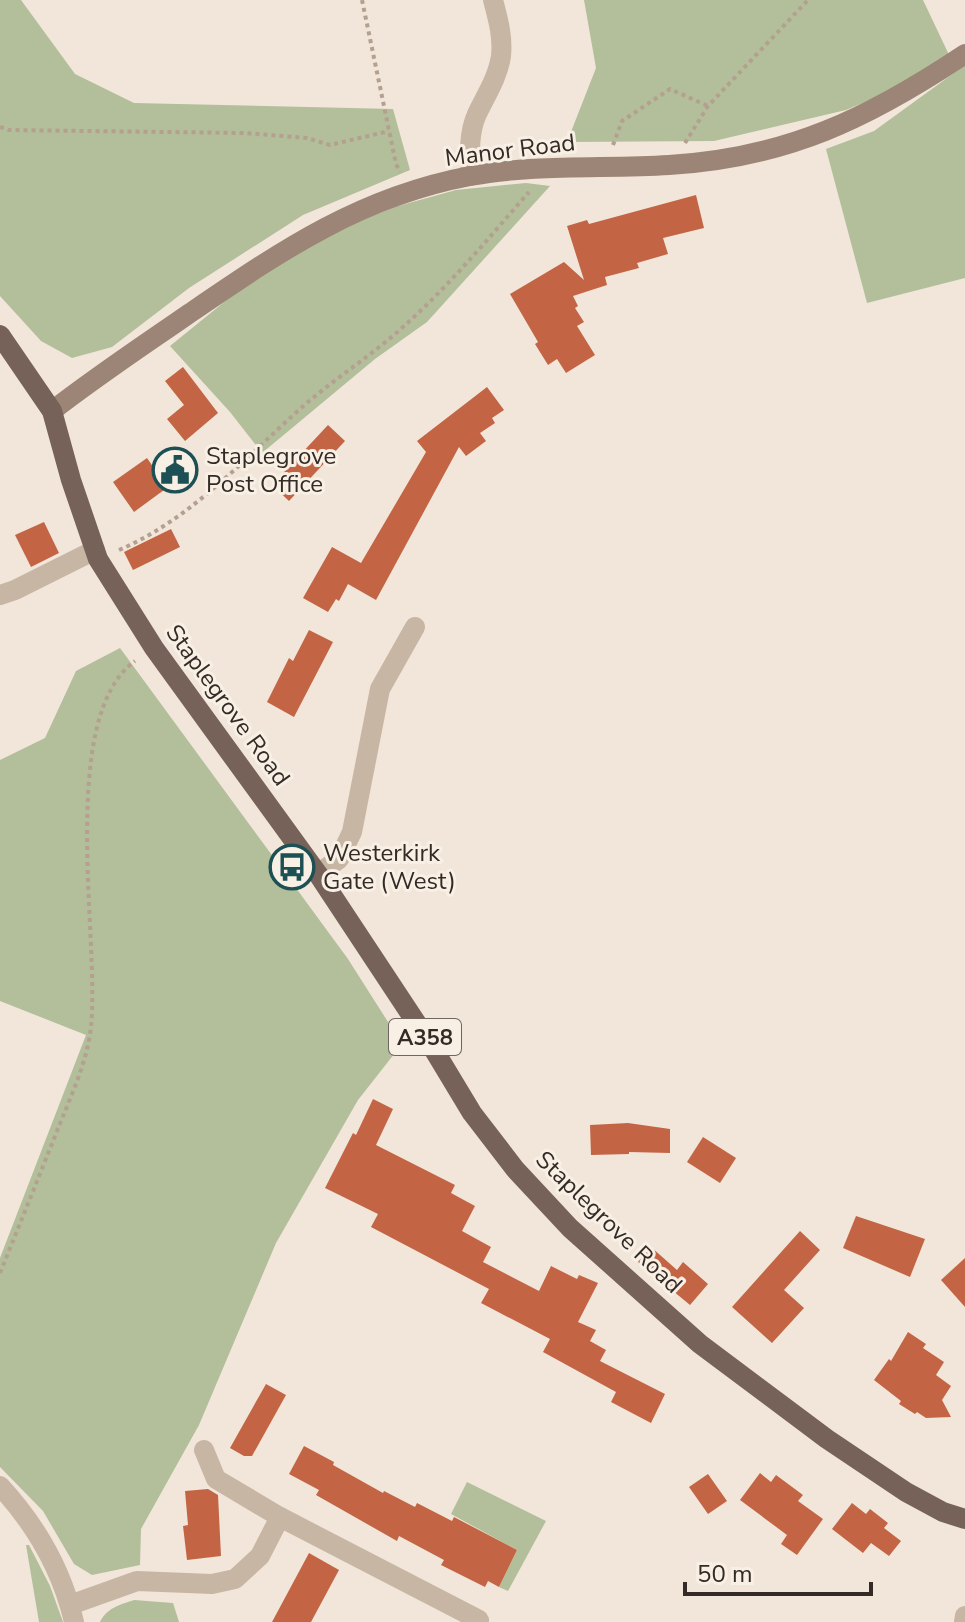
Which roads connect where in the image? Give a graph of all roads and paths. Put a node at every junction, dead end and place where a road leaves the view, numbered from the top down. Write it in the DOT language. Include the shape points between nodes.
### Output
graph roads {
  1 [pos="362,0"];
  2 [pos="493,0"];
  3 [pos="808,0"];
  4 [pos="965,54"];
  5 [pos="708,106"];
  6 [pos="0,127"];
  7 [pos="389,131"];
  8 [pos="671,165"];
  9 [pos="606,166"];
  10 [pos="537,169"];
  11 [pos="471,176"];
  12 [pos="410,192"];
  13 [pos="0,335"];
  14 [pos="52,411"];
  15 [pos="96,554"];
  16 [pos="0,595"];
  17 [pos="415,627"];
  18 [pos="154,648"];
  19 [pos="318,874"];
  20 [pos="0,1273"];
  21 [pos="204,1450"];
  22 [pos="0,1486"];
  23 [pos="280,1517"];
  24 [pos="965,1519"];
  25 [pos="72,1614"];
  26 [pos="965,1616"];
  27 [pos="479,1620"];
  28 [pos="964,1622"];
  1 -- 7 [label="path"];
  2 -- 11 [label="street" via="502,32 500,58 469,145"];
  3 -- 5 [label="path"];
  4 -- 8 [label="street, Manor Road" via="881,107 819,135 728,158"];
  5 -- 8 [label="path"];
  5 -- 9 [label="path" via="670,89 622,121"];
  6 -- 7 [label="path" via="245,133 330,145"];
  7 -- 12 [label="path" via="396,164"];
  8 -- 9 [label="street, Manor Road"];
  9 -- 10 [label="street, Manor Road"];
  10 -- 11 [label="street, Manor Road"];
  10 -- 15 [label="path" via="538,182 443,290 394,335 303,406 173,521 135,543"];
  11 -- 12 [label="street, Manor Road"];
  12 -- 14 [label="street, Manor Road" via="337,220 284,249"];
  13 -- 14 [label="main road, A358"];
  14 -- 15 [label="main road, Staplegrove Road / A358"];
  15 -- 16 [label="street"];
  15 -- 18 [label="main road, Staplegrove Road / A358"];
  17 -- 19 [label="street" via="380,689 352,832 339,859"];
  18 -- 19 [label="main road, Staplegrove Road / A358"];
  18 -- 20 [label="path" via="115,683 97,722 88,788 91,1027 82,1068"];
  19 -- 24 [label="main road, Staplegrove Road / A358" via="472,1113 570,1228 700,1344 827,1439 906,1492"];
  21 -- 23 [label="street" via="216,1479"];
  22 -- 25 [label="street" via="45,1546"];
  23 -- 25 [label="street" via="260,1556 235,1579 212,1584 137,1581"];
  23 -- 27 [label="street"];
  26 -- 28 [label="street"];
}
